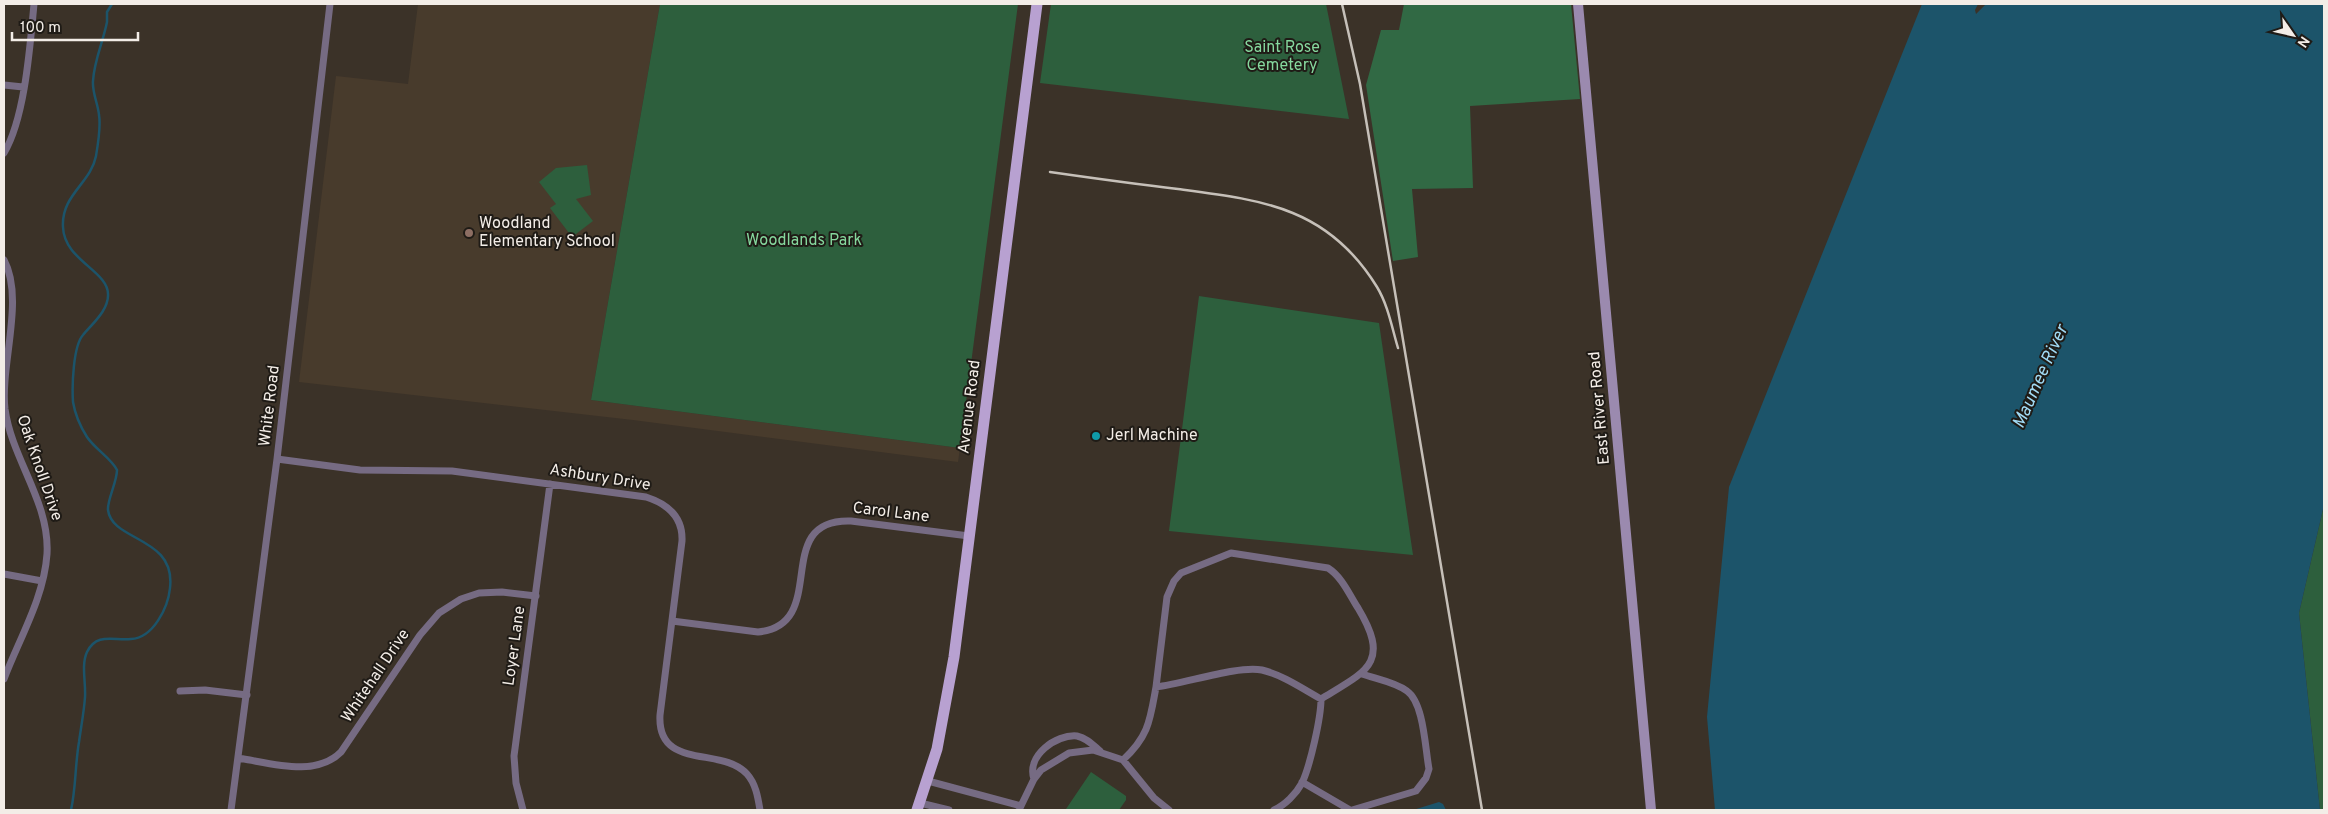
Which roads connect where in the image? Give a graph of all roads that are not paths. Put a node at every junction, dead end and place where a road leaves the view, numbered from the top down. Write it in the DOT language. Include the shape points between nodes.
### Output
graph roads {
  1 [pos="34,4"];
  2 [pos="330,4"];
  3 [pos="1037,4"];
  4 [pos="1578,4"];
  5 [pos="4,85"];
  6 [pos="24,87"];
  7 [pos="4,154"];
  8 [pos="4,260"];
  9 [pos="277,459"];
  10 [pos="550,484"];
  11 [pos="969,536"];
  12 [pos="4,574"];
  13 [pos="42,581"];
  14 [pos="536,596"];
  15 [pos="672,621"];
  16 [pos="1362,674"];
  17 [pos="4,679"];
  18 [pos="1156,687"];
  19 [pos="180,691"];
  20 [pos="247,695"];
  21 [pos="1321,699"];
  22 [pos="1100,751"];
  23 [pos="238,758"];
  24 [pos="1123,760"];
  25 [pos="1034,779"];
  26 [pos="928,781"];
  27 [pos="1302,782"];
  28 [pos="918,807"];
  29 [pos="1020,808"];
  30 [pos="231,810"];
  31 [pos="523,810"];
  32 [pos="760,810"];
  33 [pos="949,810"];
  34 [pos="1169,810"];
  35 [pos="1274,810"];
  36 [pos="1351,810"];
  37 [pos="1651,810"];
  1 -- 6 [label="street"];
  2 -- 9 [label="street, White Road"];
  3 -- 11 [label="main road, Avenue Road"];
  4 -- 37 [label="main road, East River Road"];
  5 -- 6 [label="street"];
  6 -- 7 [label="street" via="15,130"];
  8 -- 13 [label="street, Oak Knoll Drive" via="12,291 4,380 5,409 43,519 47,551"];
  9 -- 10 [label="street, Ashbury Drive" via="360,470 452,471"];
  9 -- 20 [label="street, White Road"];
  10 -- 14 [label="street, Loyer Lane"];
  10 -- 15 [label="street, Ashbury Drive" via="646,497 672,511 682,535"];
  11 -- 15 [label="street, Carol Lane" via="852,521 832,522 819,529 809,541 797,604 787,620 777,628 758,632"];
  11 -- 26 [label="main road, Avenue Road" via="946,706"];
  12 -- 13 [label="street"];
  13 -- 17 [label="street, Oak Knoll Drive"];
  14 -- 23 [label="street, Whitehall Drive" via="479,593 460,599 439,613 420,635 341,752 330,762 309,767"];
  14 -- 31 [label="street, Loyer Lane" via="514,756"];
  15 -- 32 [label="street, Ashbury Drive" via="660,715 662,733 680,752 728,762 741,768 754,784"];
  16 -- 18 [label="street" via="1372,657 1373,636 1334,572 1328,568 1232,553 1181,573 1174,581 1167,597"];
  16 -- 21 [label="street"];
  16 -- 36 [label="street" via="1405,690 1412,696 1420,712 1429,769 1416,791"];
  18 -- 21 [label="street" via="1251,669 1273,674"];
  18 -- 24 [label="street" via="1150,721 1138,745"];
  19 -- 20 [label="street"];
  20 -- 23 [label="street, White Road"];
  21 -- 27 [label="street" via="1321,715"];
  22 -- 24 [label="street"];
  22 -- 25 [label="street" via="1069,753 1048,765"];
  22 -- 25 [label="street" via="1083,738 1069,737 1059,741 1037,756 1032,769"];
  23 -- 30 [label="street, White Road"];
  24 -- 34 [label="street" via="1154,798"];
  25 -- 29 [label="street"];
  26 -- 28 [label="main road, Avenue Road"];
  26 -- 29 [label="street"];
  27 -- 35 [label="street" via="1287,802"];
  27 -- 36 [label="street"];
  28 -- 33 [label="street"];
}
